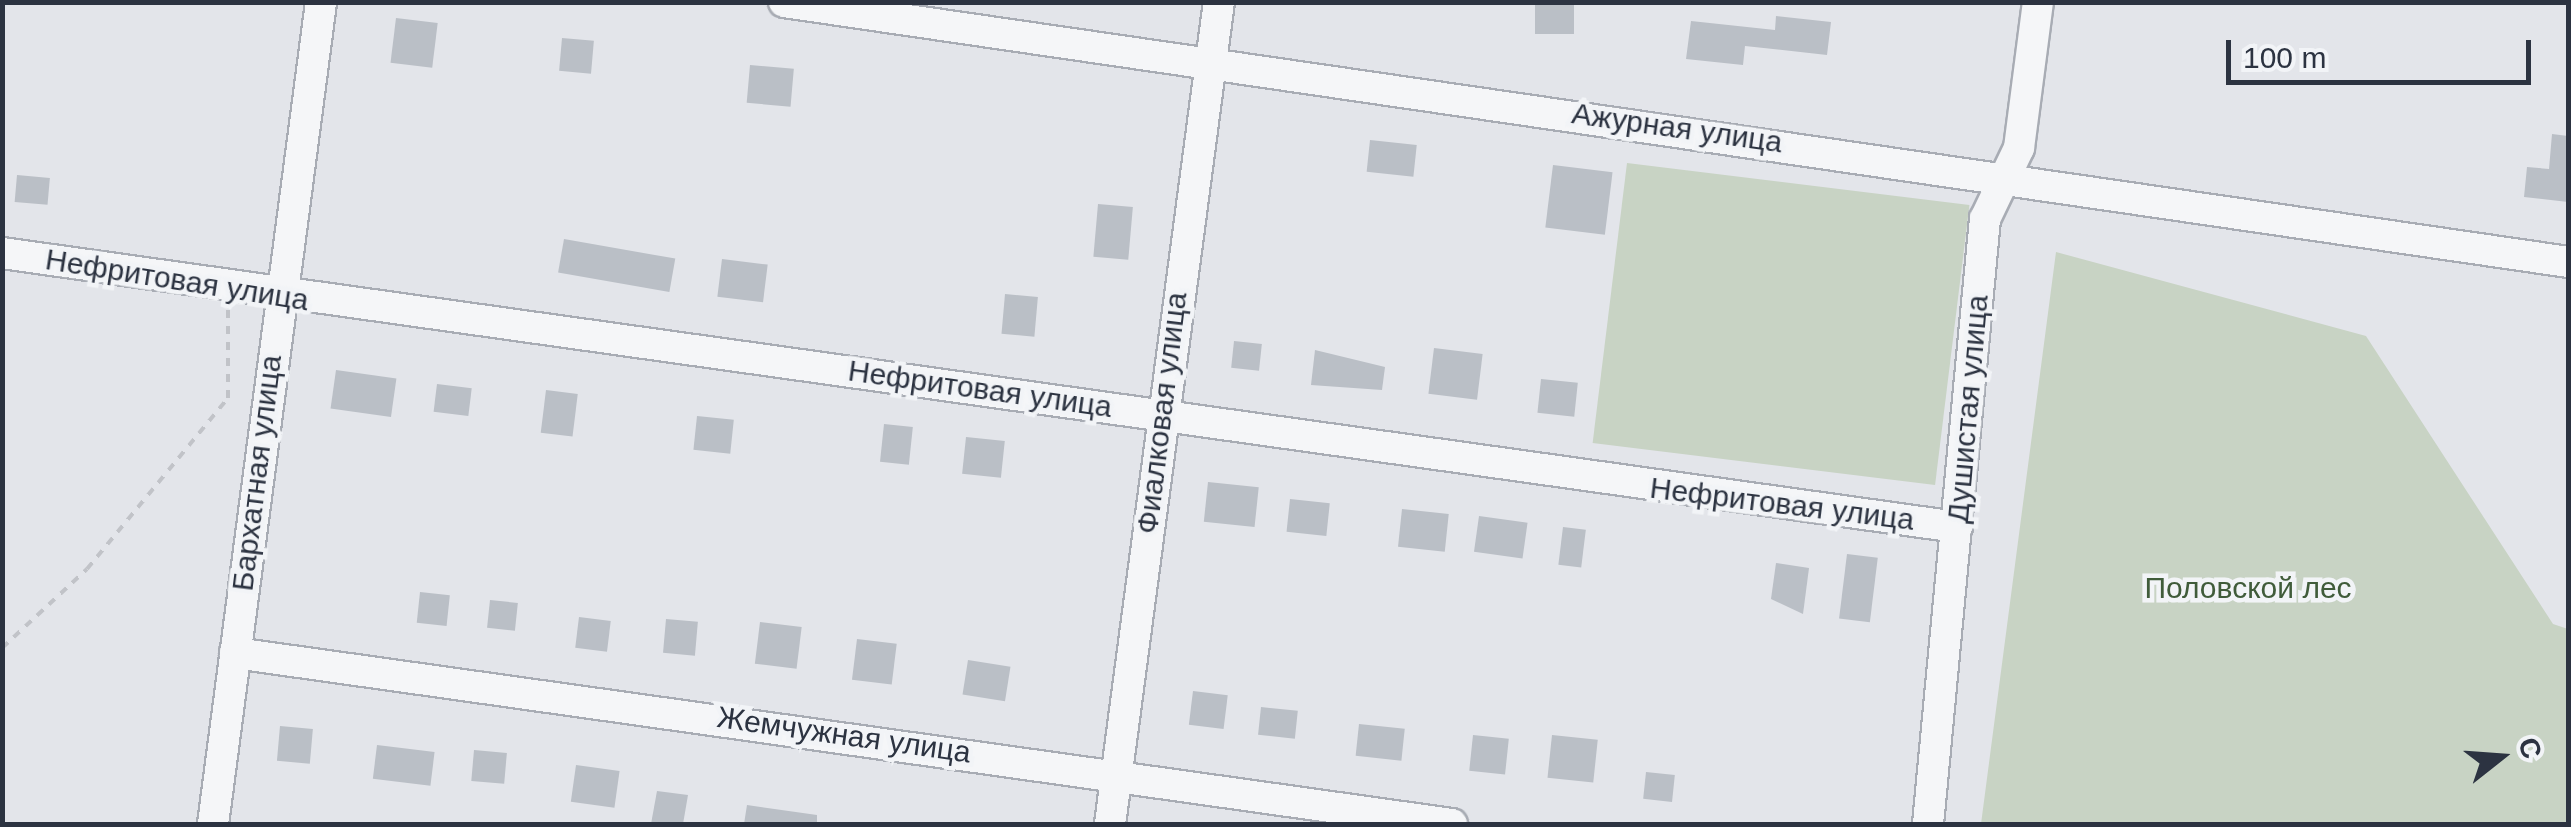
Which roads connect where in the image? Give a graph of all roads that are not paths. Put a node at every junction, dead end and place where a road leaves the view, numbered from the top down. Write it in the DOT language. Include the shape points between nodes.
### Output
graph roads {
  1 [pos="321,2"];
  2 [pos="784,2"];
  3 [pos="1219,2"];
  4 [pos="2038,2"];
  5 [pos="1210,61"];
  6 [pos="2002,177"];
  7 [pos="2,253"];
  8 [pos="2568,262"];
  9 [pos="278,296"];
  10 [pos="1160,415"];
  11 [pos="1957,527"];
  12 [pos="236,653"];
  13 [pos="1117,774"];
  14 [pos="214,824"];
  15 [pos="1110,824"];
  16 [pos="1452,824"];
  17 [pos="1928,824"];
  1 -- 9 [label="street, Бархатная улица"];
  2 -- 5 [label="street, Ажурная улица"];
  3 -- 5 [label="street, Фиалковая улица"];
  4 -- 6 [label="street, Душистая улица" via="2019,148"];
  5 -- 6 [label="street, Ажурная улица"];
  5 -- 10 [label="street, Фиалковая улица"];
  6 -- 8 [label="street, Ажурная улица"];
  6 -- 11 [label="street, Душистая улица" via="1985,219"];
  7 -- 9 [label="street, Нефритовая улица"];
  9 -- 10 [label="street, Нефритовая улица"];
  9 -- 12 [label="street, Бархатная улица"];
  10 -- 11 [label="street, Нефритовая улица"];
  10 -- 13 [label="street, Фиалковая улица"];
  11 -- 17 [label="street, Душистая улица"];
  12 -- 13 [label="street, Жемчужная улица"];
  12 -- 14 [label="street, Бархатная улица"];
  13 -- 15 [label="street, Фиалковая улица"];
  13 -- 16 [label="street, Жемчужная улица"];
}
